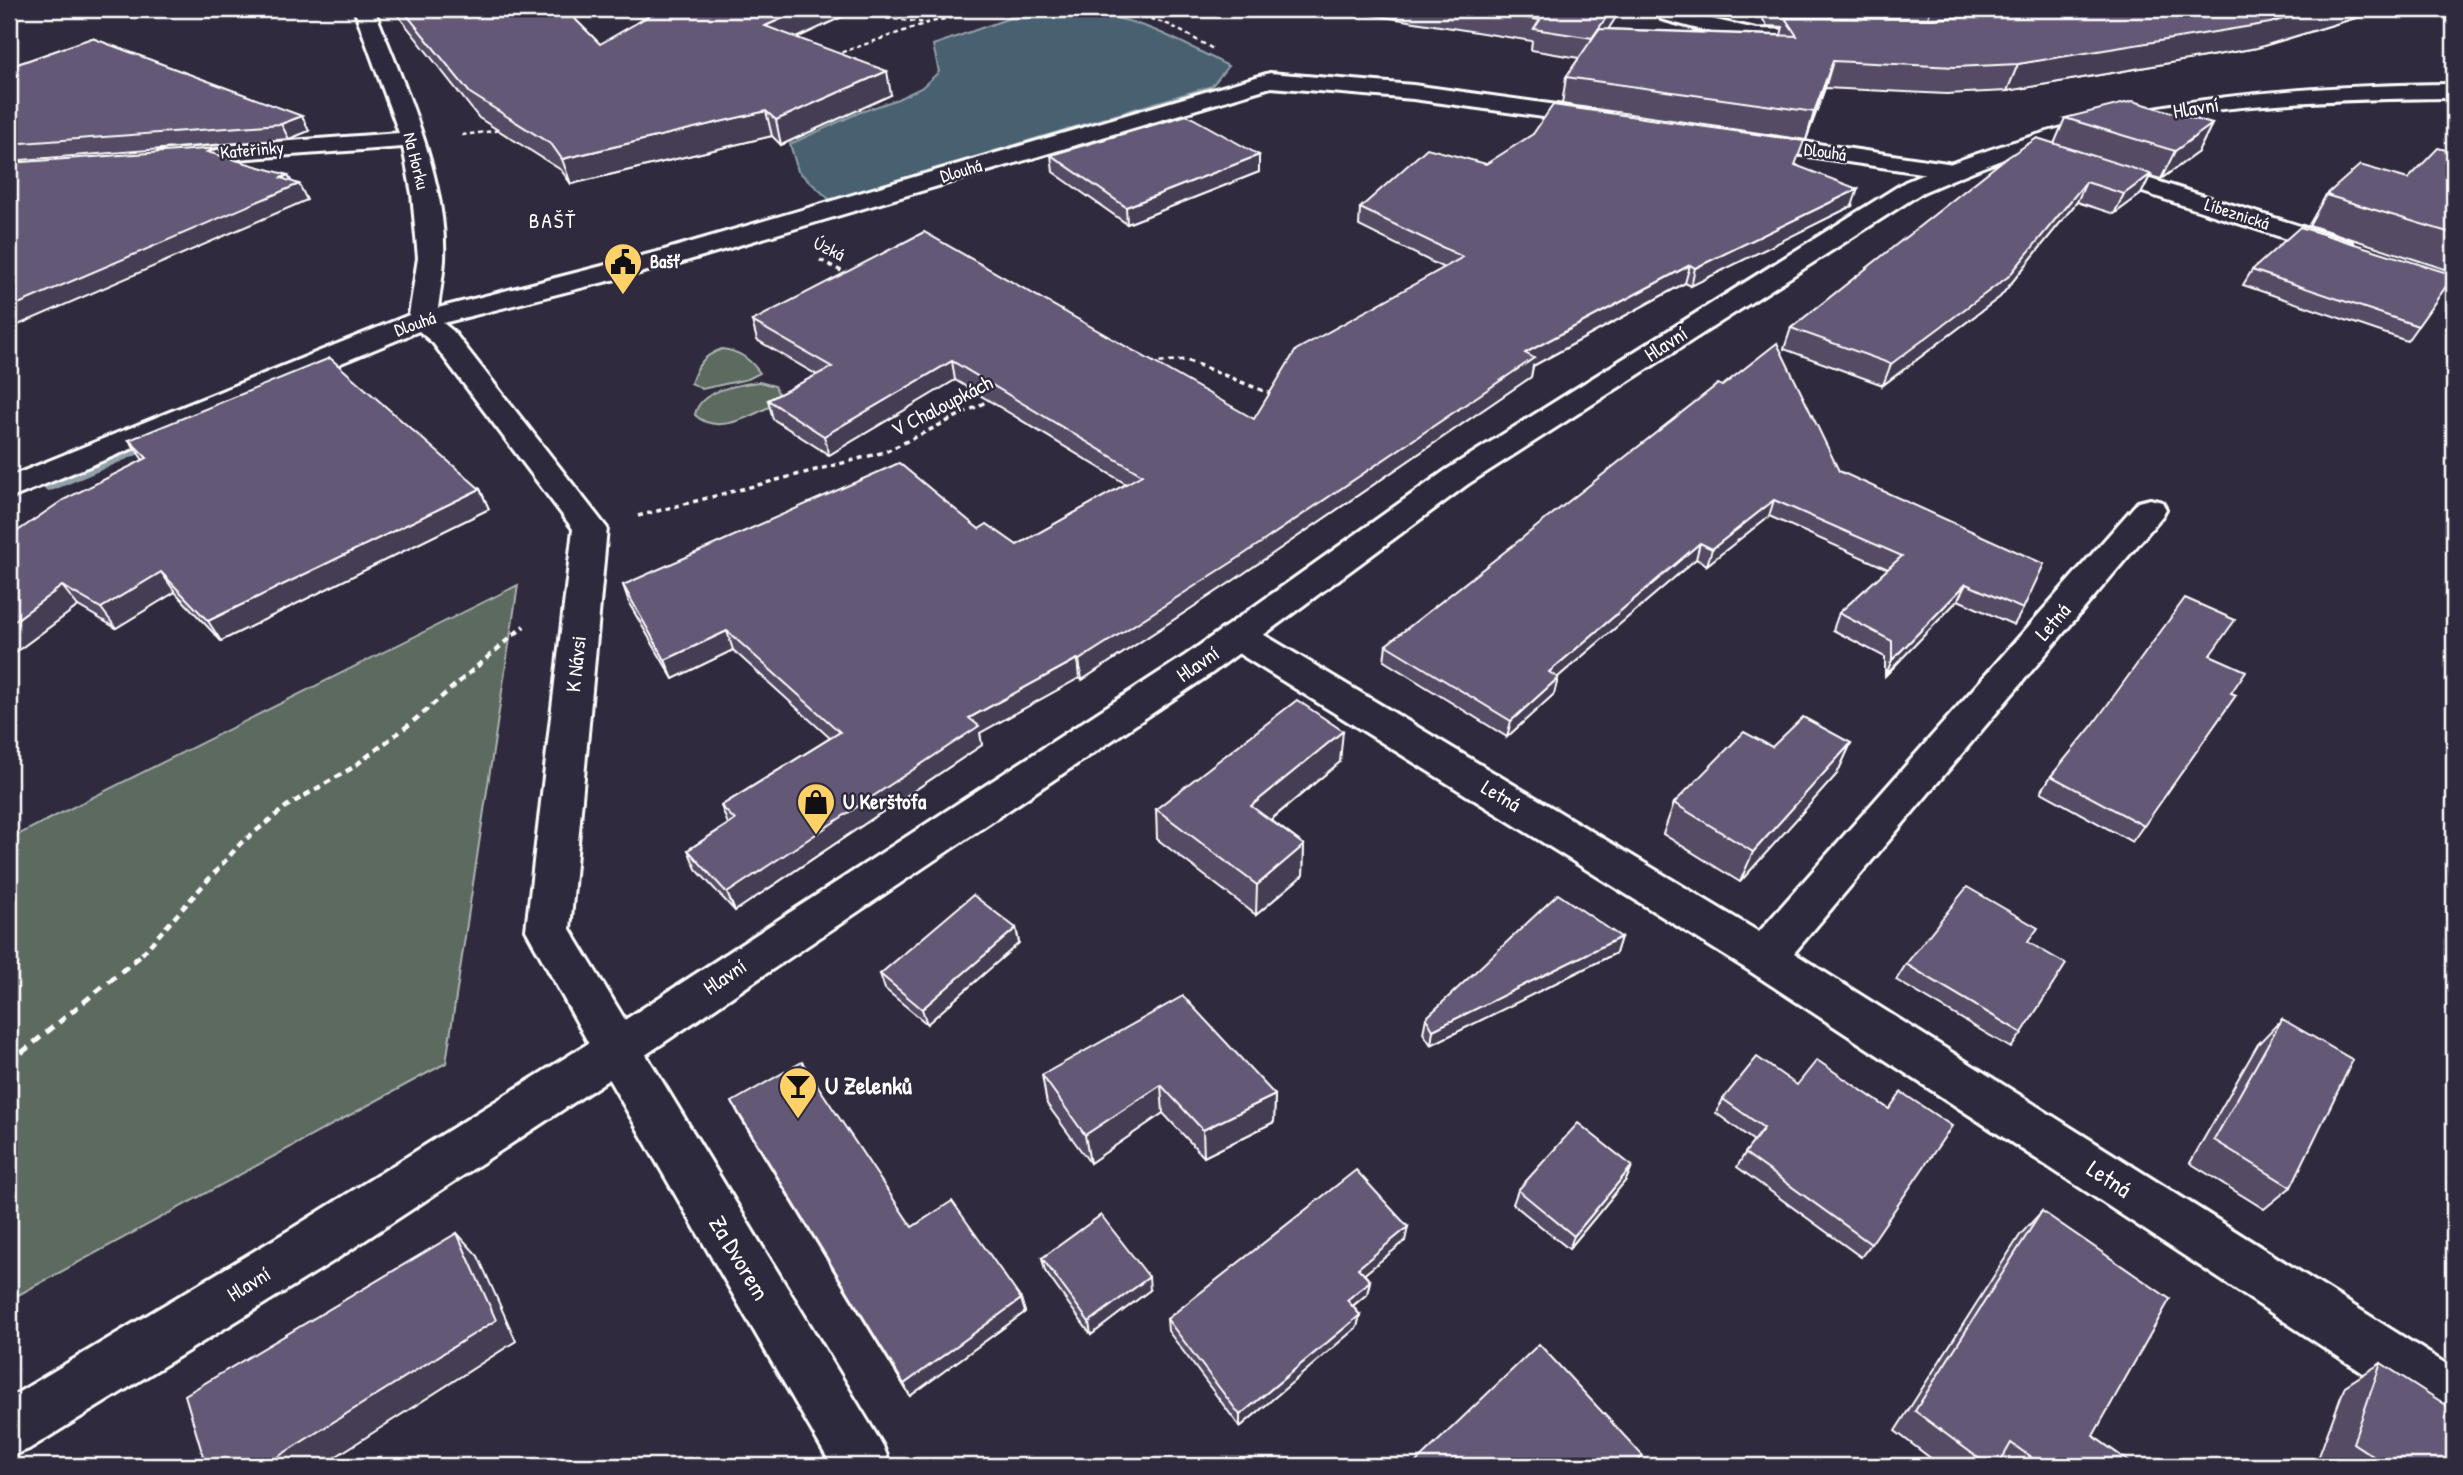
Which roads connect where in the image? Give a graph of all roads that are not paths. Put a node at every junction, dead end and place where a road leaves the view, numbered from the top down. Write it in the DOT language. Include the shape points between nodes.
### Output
graph roads {
  1 [pos="364,9"];
  2 [pos="1672,9"];
  3 [pos="1829,37"];
  4 [pos="2454,91"];
  5 [pos="1623,121"];
  6 [pos="1726,137"];
  7 [pos="413,139"];
  8 [pos="2019,144"];
  9 [pos="139,160"];
  10 [pos="1947,170"];
  11 [pos="2362,254"];
  12 [pos="422,320"];
  13 [pos="9,489"];
  14 [pos="2150,509"];
  15 [pos="1238,636"];
  16 [pos="1764,957"];
  17 [pos="616,1050"];
  18 [pos="2454,1401"];
  19 [pos="9,1429"];
  20 [pos="863,1466"];
  1 -- 7 [label="street, Na Horku"];
  2 -- 3 [label="street" via="1668,15 1756,35"];
  4 -- 8 [label="street, Hlavní" via="2334,92 2218,104"];
  5 -- 12 [label="street, Dlouhá" via="1413,92 1270,80 670,257"];
  6 -- 10 [label="street, Dlouhá"];
  7 -- 9 [label="street, Kateřinky"];
  7 -- 12 [label="street, Na Horku" via="432,258"];
  8 -- 10 [label="street, Hlavní"];
  8 -- 11 [label="street, Líbeznická"];
  10 -- 15 [label="street, Hlavní" via="1868,215 1457,477"];
  12 -- 13 [label="street, Dlouhá"];
  12 -- 17 [label="street, K Návsi" via="443,337 590,528 548,930"];
  14 -- 16 [label="street, Letná"];
  15 -- 16 [label="street, Letná"];
  15 -- 17 [label="street, Hlavní"];
  16 -- 18 [label="street, Letná"];
  17 -- 19 [label="street, Hlavní" via="314,1244"];
  17 -- 20 [label="street, Za Dvorem"];
}
